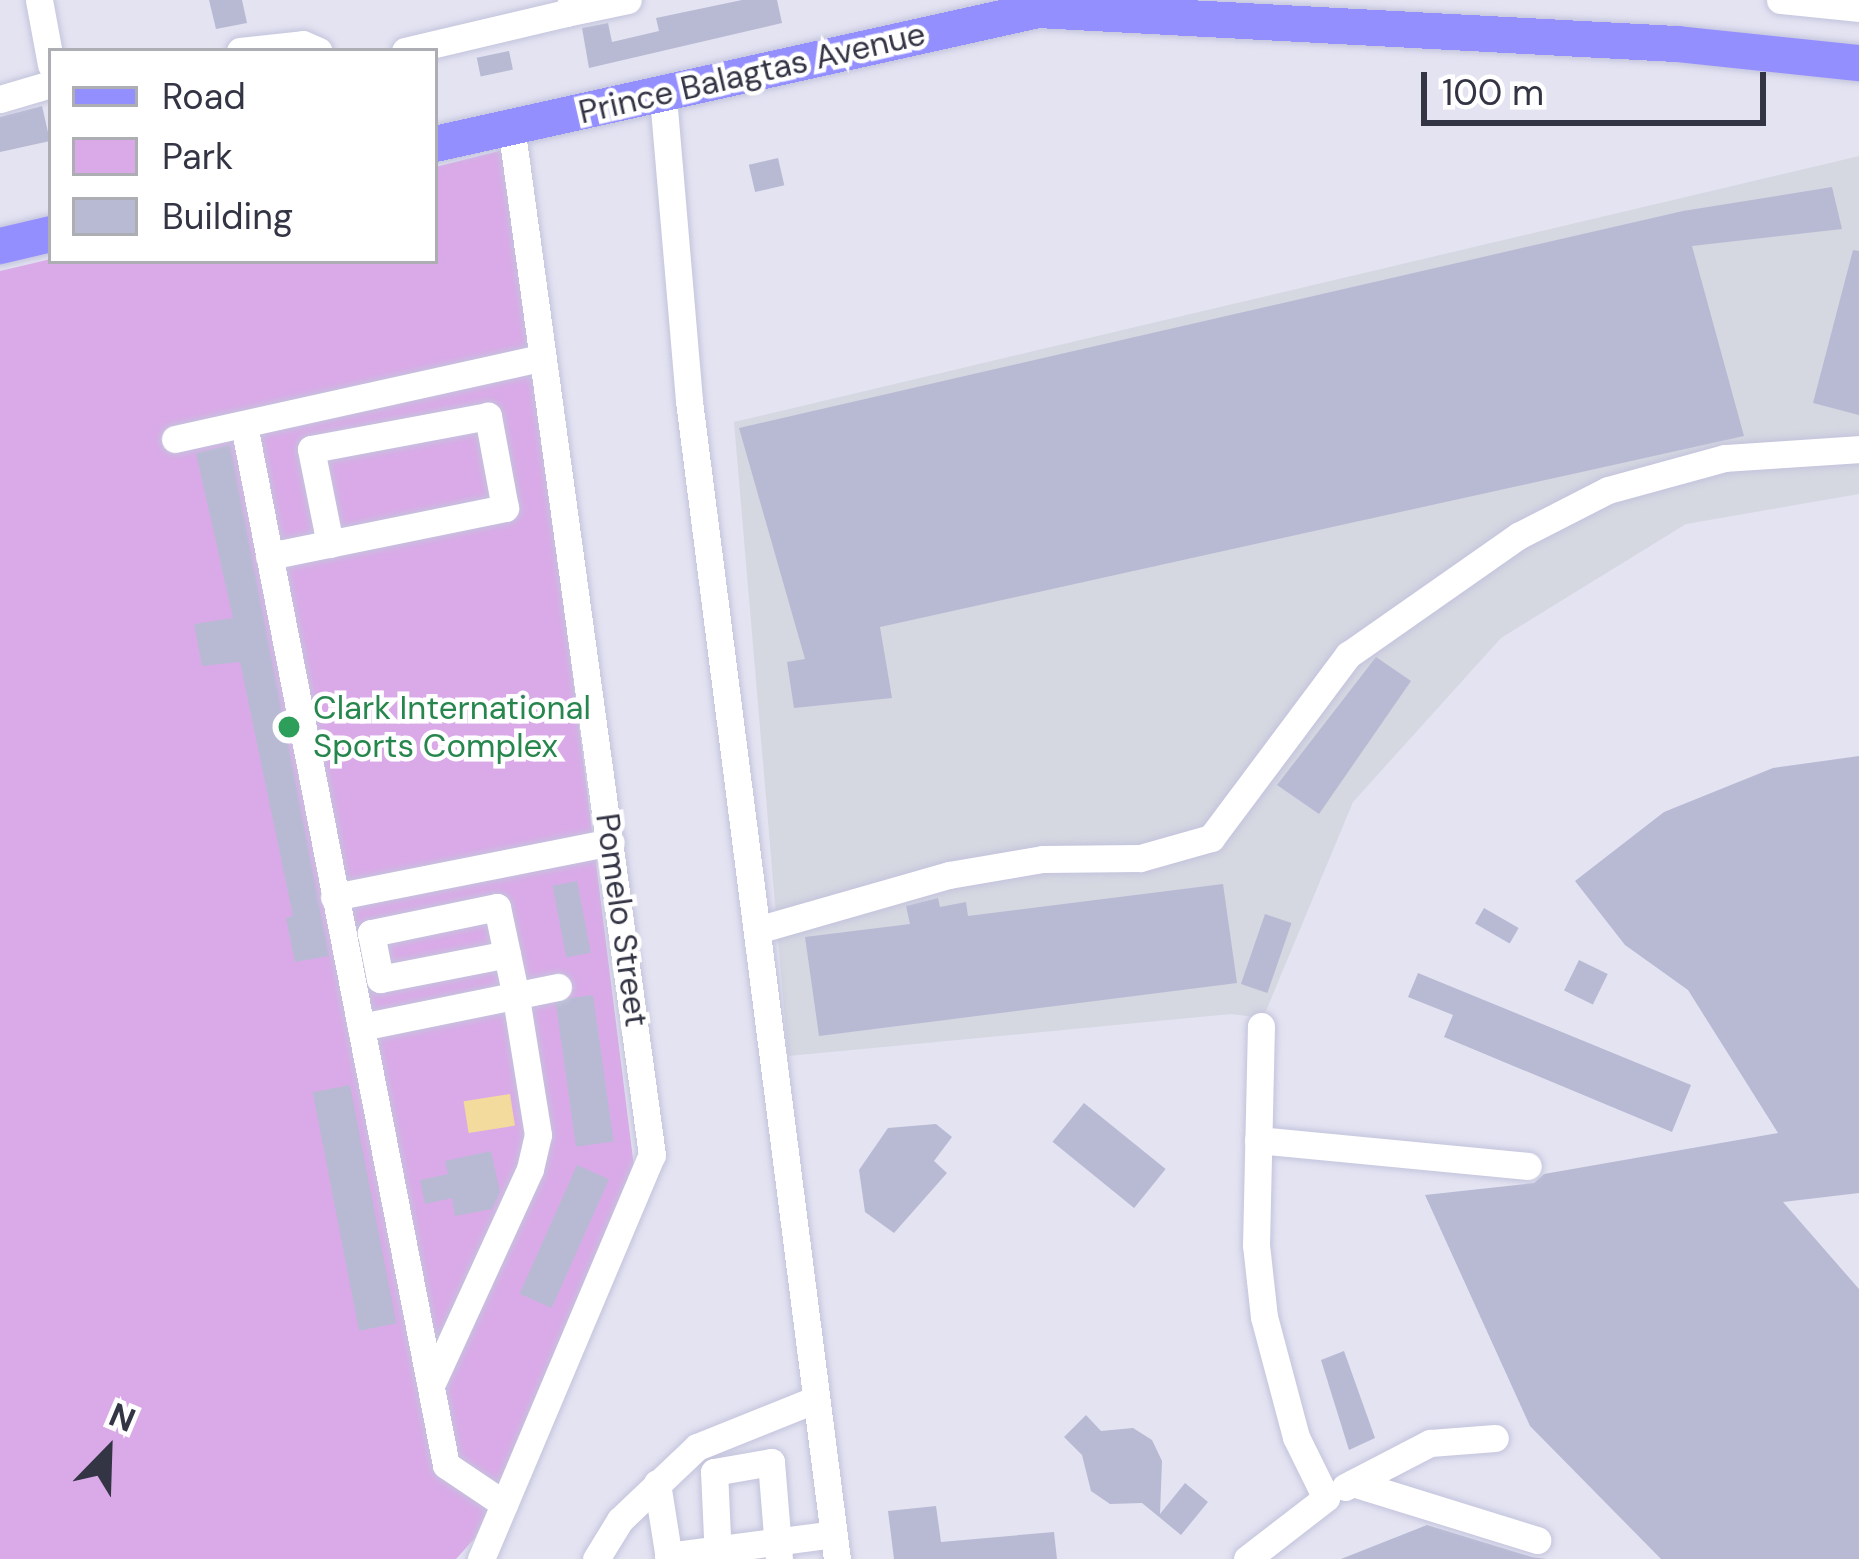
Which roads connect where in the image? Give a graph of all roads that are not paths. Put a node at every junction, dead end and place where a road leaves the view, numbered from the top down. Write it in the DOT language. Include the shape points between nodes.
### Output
graph roads {
  1 [pos="39,0"];
  2 [pos="628,0"];
  3 [pos="1780,0"];
  4 [pos="570,6"];
  5 [pos="1859,8"];
  6 [pos="48,48"];
  7 [pos="268,48"];
  8 [pos="313,48"];
  9 [pos="416,48"];
  10 [pos="1859,63"];
  11 [pos="48,85"];
  12 [pos="663,97"];
  13 [pos="0,99"];
  14 [pos="511,126"];
  15 [pos="438,143"];
  16 [pos="48,235"];
  17 [pos="0,246"];
  18 [pos="541,358"];
  19 [pos="244,425"];
  20 [pos="175,439"];
  21 [pos="1859,449"];
  22 [pos="330,544"];
  23 [pos="269,556"];
  24 [pos="611,842"];
  25 [pos="334,897"];
  26 [pos="758,930"];
  27 [pos="507,954"];
  28 [pos="558,987"];
  29 [pos="516,997"];
  30 [pos="1261,1025"];
  31 [pos="361,1027"];
  32 [pos="1258,1140"];
  33 [pos="1528,1166"];
  34 [pos="433,1381"];
  35 [pos="814,1400"];
  36 [pos="1495,1438"];
  37 [pos="1352,1483"];
  38 [pos="657,1484"];
  39 [pos="1326,1498"];
  40 [pos="504,1504"];
  41 [pos="1537,1540"];
  42 [pos="836,1546"];
  43 [pos="778,1551"];
  44 [pos="718,1554"];
  45 [pos="669,1558"];
  46 [pos="481,1559"];
  47 [pos="596,1559"];
  48 [pos="1247,1559"];
  1 -- 6 [label="street"];
  2 -- 4 [label="street"];
  3 -- 5 [label="street"];
  4 -- 9 [label="street"];
  7 -- 8 [label="street"];
  10 -- 12 [label="main road, Prince Balagtas Avenue" via="1677,44 1084,9 984,20"];
  11 -- 13 [label="street"];
  12 -- 14 [label="main road, Prince Balagtas Avenue"];
  12 -- 26 [label="street" via="689,401"];
  14 -- 15 [label="main road, Prince Balagtas Avenue"];
  14 -- 18 [label="street, Pomelo Street"];
  16 -- 17 [label="main road"];
  18 -- 19 [label="street"];
  18 -- 24 [label="street, Pomelo Street"];
  19 -- 20 [label="street"];
  19 -- 23 [label="street"];
  21 -- 26 [label="street" via="1725,458 1608,490 1518,536 1348,655 1211,838 1140,858 1043,859 949,875"];
  22 -- 22 [label="street" via="505,508 488,416 311,448"];
  22 -- 23 [label="street"];
  23 -- 25 [label="street"];
  24 -- 25 [label="street"];
  24 -- 40 [label="street, Pomelo Street" via="652,1155 643,1193"];
  25 -- 31 [label="street"];
  26 -- 35 [label="street"];
  27 -- 27 [label="street" via="380,979 370,933 497,907"];
  27 -- 29 [label="street"];
  28 -- 29 [label="street"];
  29 -- 31 [label="street"];
  29 -- 34 [label="street" via="537,1152"];
  30 -- 32 [label="street"];
  31 -- 34 [label="street"];
  32 -- 33 [label="street"];
  32 -- 39 [label="street" via="1264,1317 1297,1437"];
  34 -- 40 [label="street" via="448,1469"];
  35 -- 38 [label="street" via="697,1448"];
  35 -- 42 [label="street"];
  36 -- 37 [label="street" via="1430,1443"];
  37 -- 39 [label="street"];
  37 -- 41 [label="street"];
  38 -- 45 [label="street"];
  38 -- 47 [label="street"];
  39 -- 48 [label="street"];
  40 -- 46 [label="street, Pomelo Street"];
  42 -- 43 [label="street"];
  43 -- 44 [label="street"];
  43 -- 44 [label="street" via="771,1462 714,1472"];
  44 -- 45 [label="street"];
}
